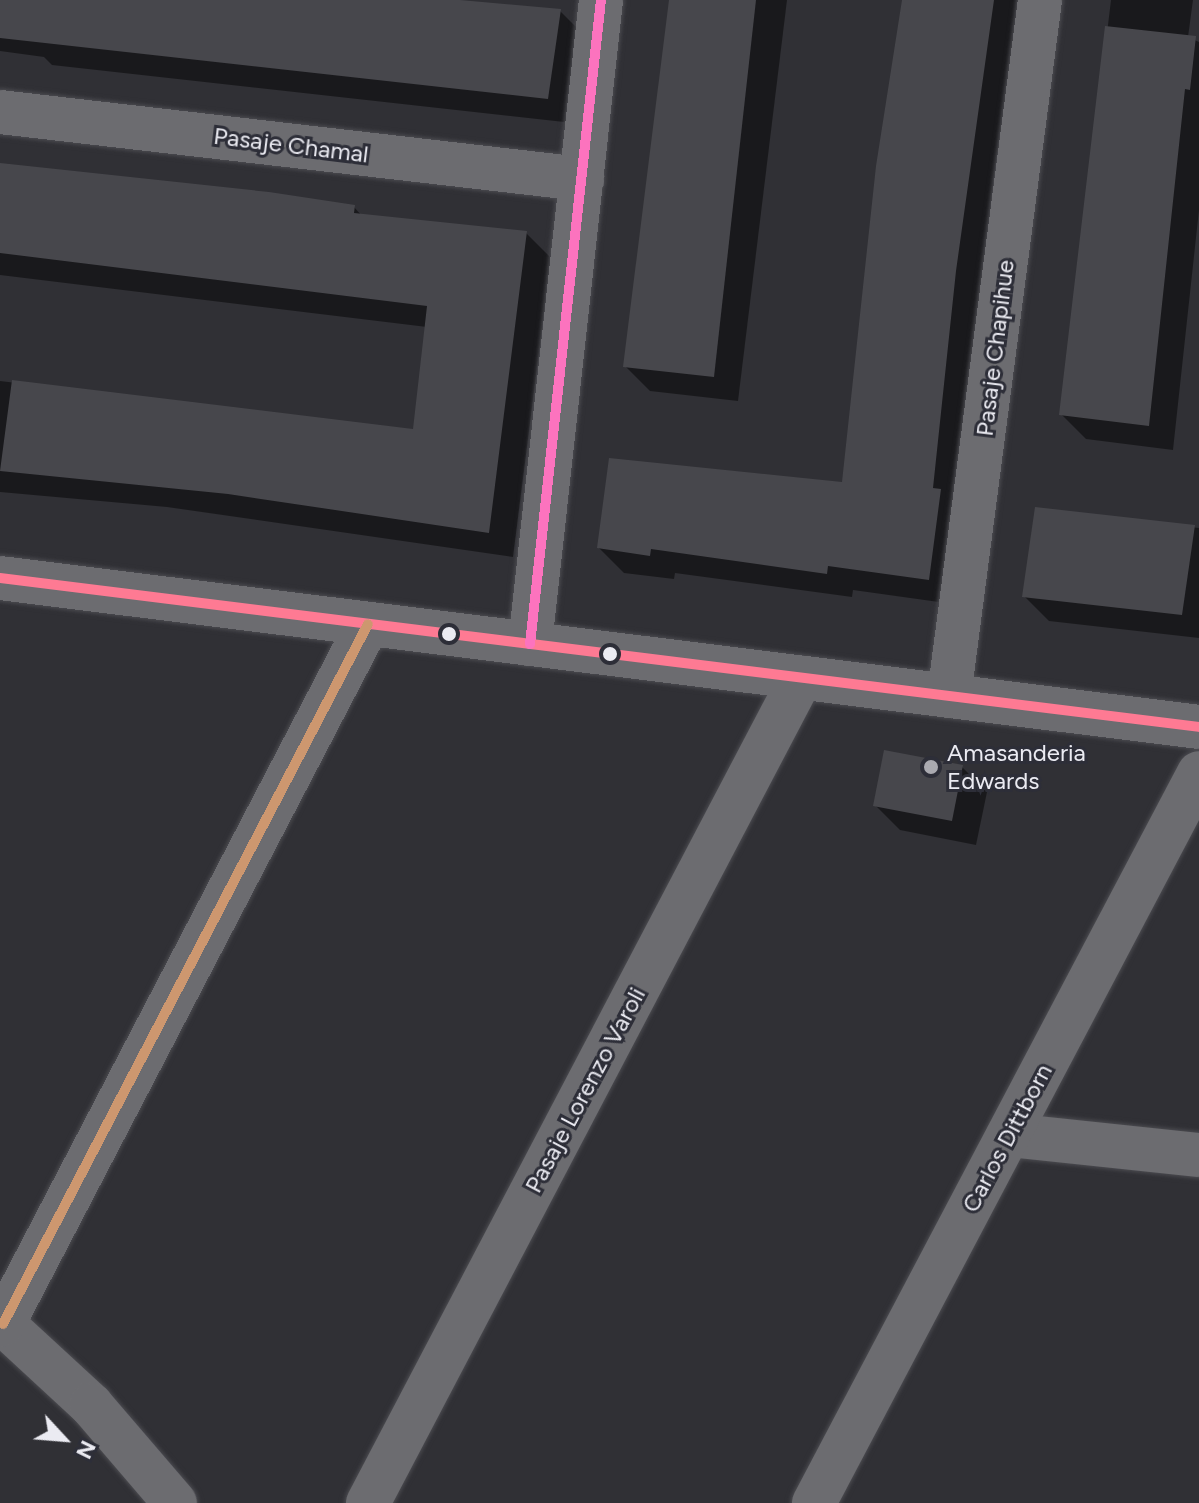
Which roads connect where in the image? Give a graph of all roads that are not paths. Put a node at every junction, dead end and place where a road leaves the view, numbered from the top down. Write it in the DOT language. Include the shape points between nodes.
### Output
graph roads {
  1 [pos="601,0"];
  2 [pos="1040,0"];
  3 [pos="0,112"];
  4 [pos="582,179"];
  5 [pos="0,578"];
  6 [pos="368,624"];
  7 [pos="530,644"];
  8 [pos="801,678"];
  9 [pos="949,696"];
  10 [pos="1199,727"];
  11 [pos="1199,773"];
  12 [pos="1009,1135"];
  13 [pos="1199,1155"];
  14 [pos="2,1322"];
  15 [pos="175,1503"];
  16 [pos="368,1503"];
  17 [pos="814,1503"];
  1 -- 4 [label="street"];
  2 -- 9 [label="street, Pasaje Chapihue"];
  3 -- 4 [label="street, Pasaje Chamal"];
  4 -- 7 [label="street"];
  5 -- 6 [label="street"];
  6 -- 7 [label="street"];
  6 -- 14 [label="street"];
  7 -- 8 [label="street"];
  8 -- 9 [label="street"];
  8 -- 16 [label="street, Pasaje Lorenzo Varoli"];
  9 -- 10 [label="street"];
  11 -- 12 [label="street, Carlos Dittborn"];
  12 -- 13 [label="street"];
  12 -- 17 [label="street, Carlos Dittborn"];
  14 -- 15 [label="street" via="91,1405"];
}
